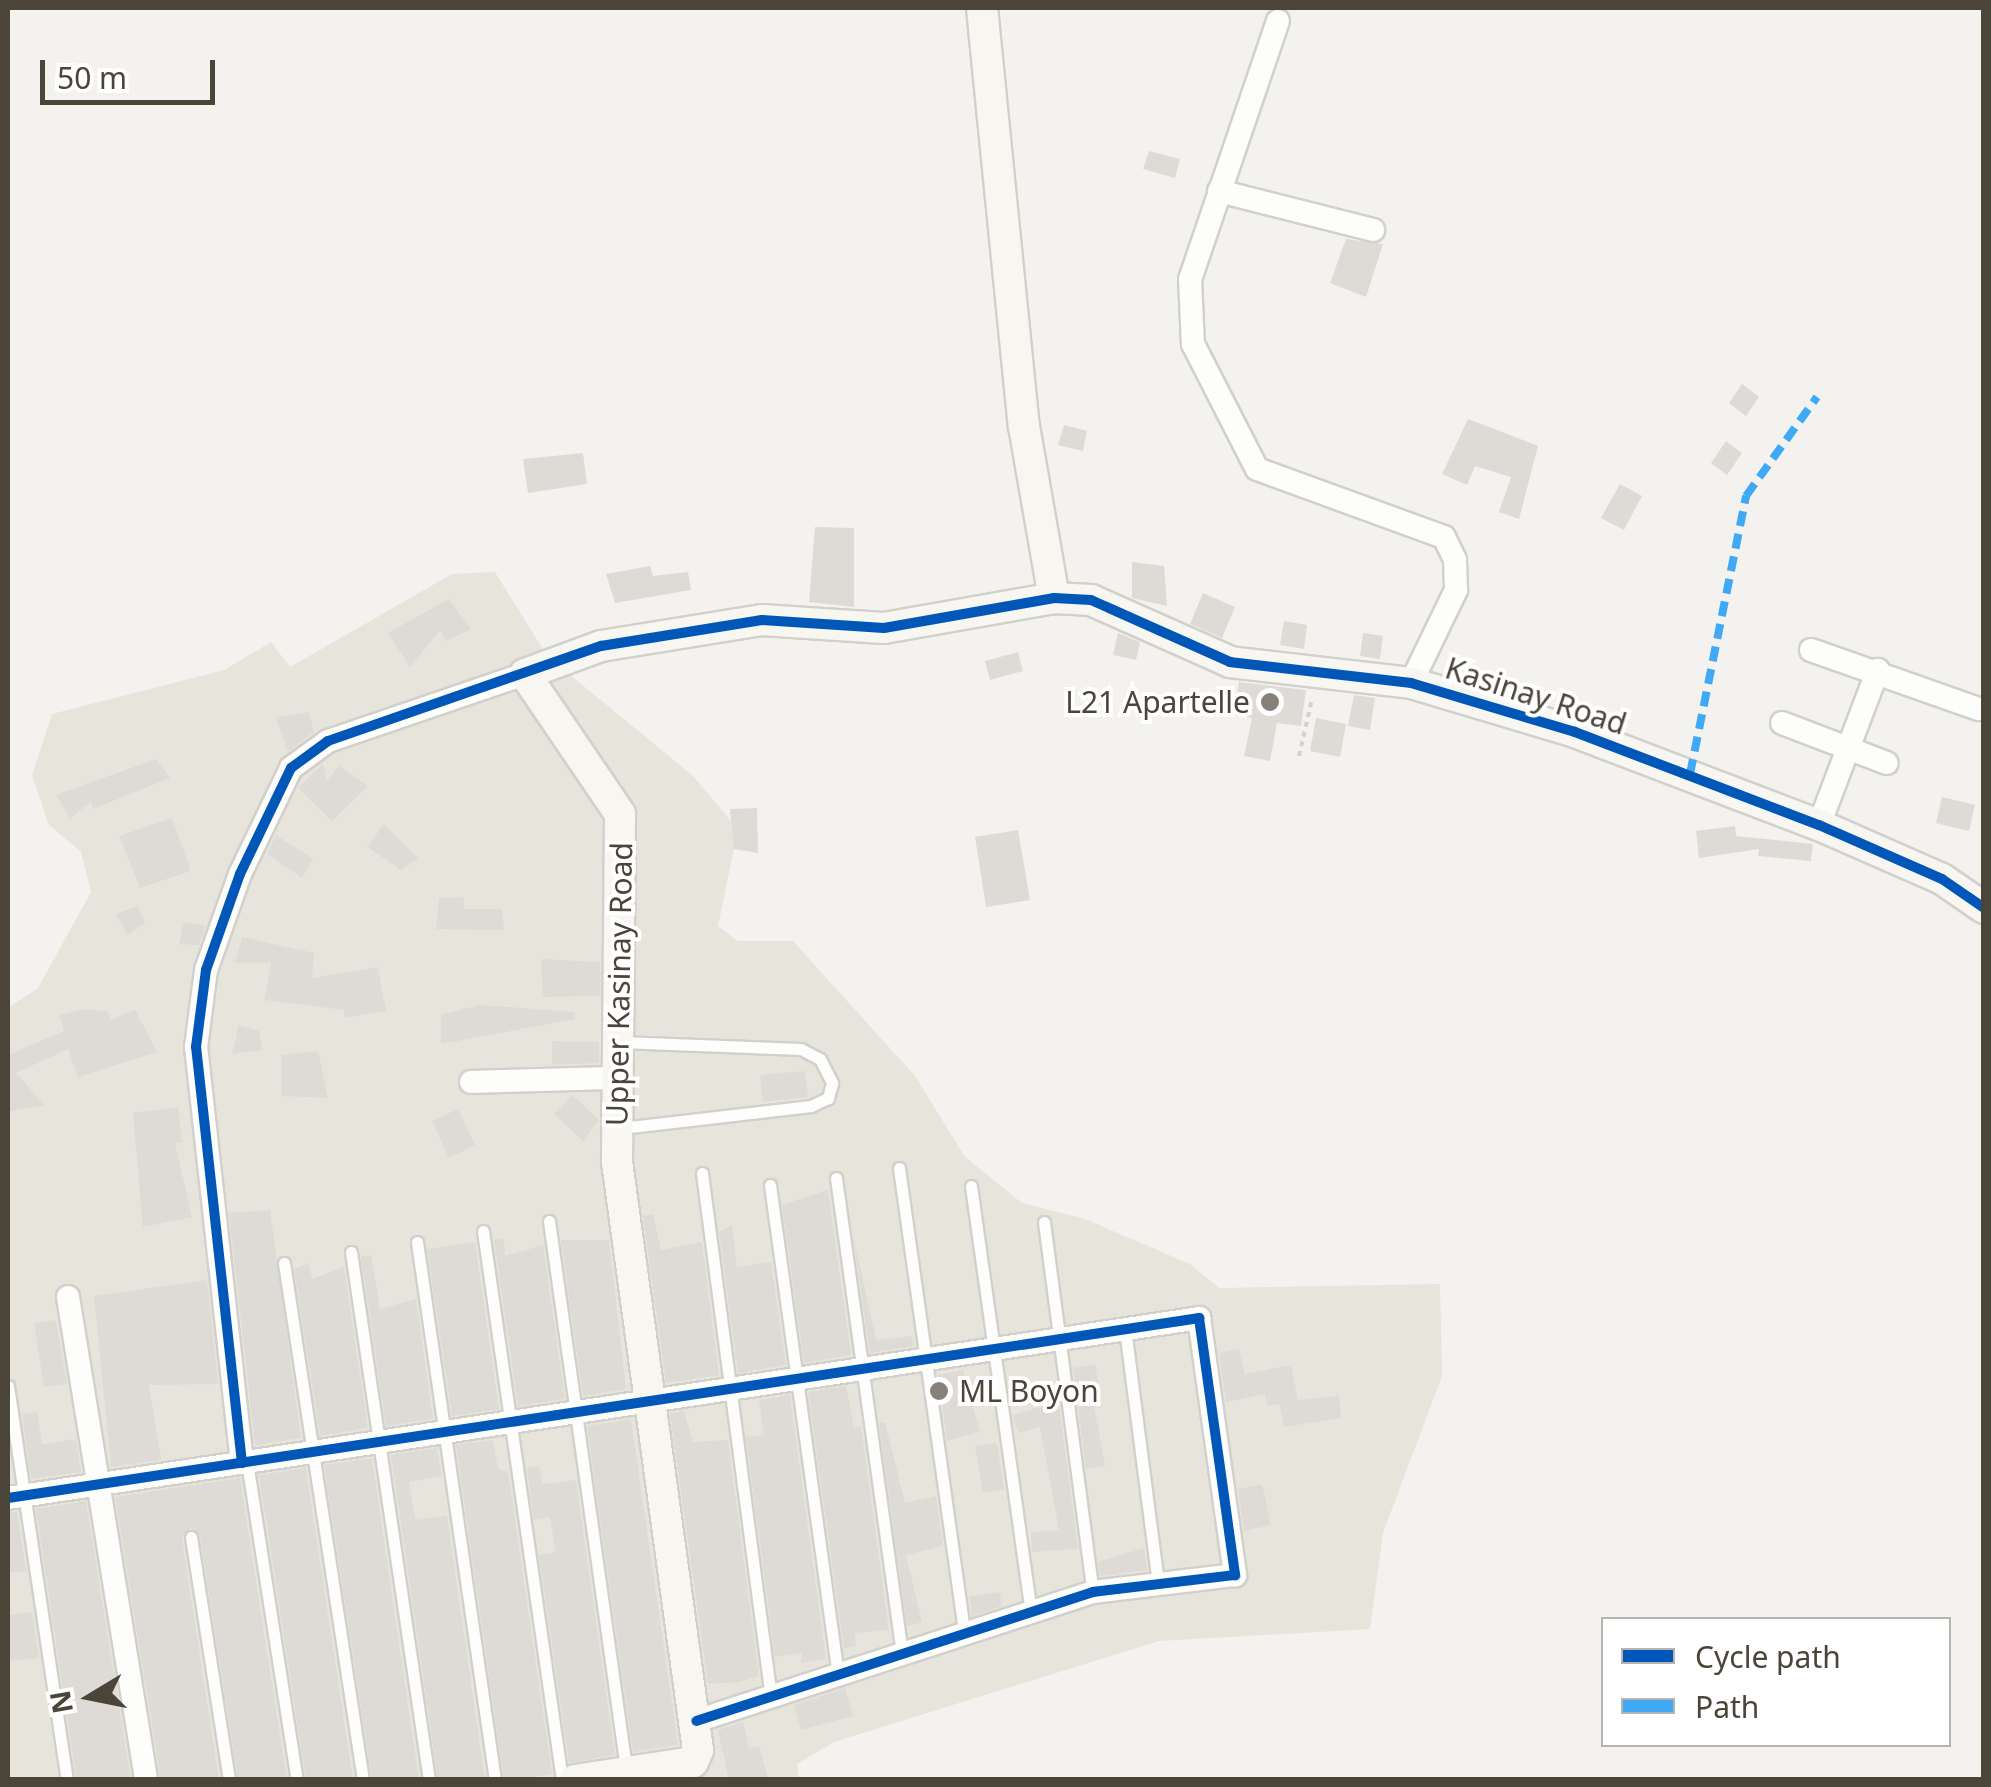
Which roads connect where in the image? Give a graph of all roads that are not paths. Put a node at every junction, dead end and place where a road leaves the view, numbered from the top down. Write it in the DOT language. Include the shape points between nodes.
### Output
graph roads {
  1 [pos="982,8"];
  2 [pos="1278,21"];
  3 [pos="1219,191"];
  4 [pos="1373,230"];
  5 [pos="1054,598"];
  6 [pos="1811,650"];
  7 [pos="1878,670"];
  8 [pos="525,674"];
  9 [pos="1411,683"];
  10 [pos="1979,709"];
  11 [pos="1782,724"];
  12 [pos="1849,745"];
  13 [pos="1887,764"];
  14 [pos="1820,825"];
  15 [pos="1984,908"];
  16 [pos="617,1042"];
  17 [pos="617,1078"];
  18 [pos="472,1082"];
  19 [pos="617,1129"];
  20 [pos="900,1168"];
  21 [pos="702,1174"];
  22 [pos="836,1178"];
  23 [pos="770,1185"];
  24 [pos="971,1186"];
  25 [pos="550,1221"];
  26 [pos="1044,1222"];
  27 [pos="483,1232"];
  28 [pos="417,1242"];
  29 [pos="350,1252"];
  30 [pos="284,1263"];
  31 [pos="68,1298"];
  32 [pos="1125,1330"];
  33 [pos="1060,1340"];
  34 [pos="994,1350"];
  35 [pos="926,1360"];
  36 [pos="862,1369"];
  37 [pos="797,1379"];
  38 [pos="8,1386"];
  39 [pos="731,1389"];
  40 [pos="651,1401"];
  41 [pos="576,1412"];
  42 [pos="510,1423"];
  43 [pos="444,1432"];
  44 [pos="378,1442"];
  45 [pos="313,1452"];
  46 [pos="244,1463"];
  47 [pos="98,1484"];
  48 [pos="16,1496"];
  49 [pos="190,1537"];
  50 [pos="1158,1582"];
  51 [pos="1093,1592"];
  52 [pos="1031,1615"];
  53 [pos="965,1636"];
  54 [pos="902,1656"];
  55 [pos="838,1676"];
  56 [pos="771,1698"];
  57 [pos="696,1721"];
  58 [pos="627,1772"];
  59 [pos="67,1780"];
  60 [pos="146,1780"];
  61 [pos="229,1780"];
  62 [pos="296,1780"];
  63 [pos="362,1780"];
  64 [pos="429,1780"];
  65 [pos="495,1780"];
  66 [pos="562,1780"];
  67 [pos="574,1780"];
  1 -- 5 [label="street" via="1024,426"];
  2 -- 3 [label="street"];
  3 -- 4 [label="street"];
  3 -- 9 [label="street" via="1190,279 1194,344 1257,470 1444,537 1455,560 1456,590"];
  5 -- 8 [label="street" via="884,628 762,620 601,646"];
  5 -- 9 [label="street, Kasinay Road" via="1136,615 1230,662"];
  6 -- 7 [label="street"];
  7 -- 10 [label="street"];
  7 -- 12 [label="street"];
  8 -- 16 [label="street, Upper Kasinay Road" via="620,814"];
  8 -- 46 [label="street" via="328,741 291,768 240,874 206,970 196,1047"];
  9 -- 14 [label="street, Kasinay Road" via="1575,732"];
  11 -- 12 [label="street"];
  12 -- 13 [label="street"];
  12 -- 14 [label="street"];
  14 -- 15 [label="street, Kasinay Road" via="1942,879"];
  16 -- 17 [label="street, Upper Kasinay Road"];
  16 -- 19 [label="lane" via="801,1048 820,1058 832,1083 828,1098 811,1106"];
  17 -- 18 [label="street"];
  17 -- 19 [label="street, Upper Kasinay Road"];
  19 -- 40 [label="street, Upper Kasinay Road"];
  20 -- 35 [label="lane"];
  21 -- 39 [label="lane"];
  22 -- 36 [label="lane"];
  23 -- 37 [label="lane"];
  24 -- 34 [label="lane"];
  25 -- 41 [label="lane"];
  26 -- 33 [label="lane"];
  27 -- 42 [label="lane"];
  28 -- 43 [label="lane"];
  29 -- 44 [label="lane"];
  30 -- 45 [label="lane"];
  31 -- 47 [label="street"];
  32 -- 33 [label="street"];
  32 -- 50 [label="lane"];
  32 -- 50 [label="street" via="1199,1318 1235,1576"];
  33 -- 34 [label="street"];
  33 -- 51 [label="lane"];
  34 -- 35 [label="street"];
  34 -- 52 [label="lane"];
  35 -- 36 [label="street"];
  35 -- 53 [label="lane"];
  36 -- 37 [label="street"];
  36 -- 54 [label="lane"];
  37 -- 39 [label="street"];
  37 -- 55 [label="lane"];
  38 -- 48 [label="lane"];
  39 -- 40 [label="street"];
  39 -- 56 [label="lane"];
  40 -- 41 [label="street"];
  40 -- 57 [label="street, Upper Kasinay Road"];
  41 -- 42 [label="street"];
  41 -- 58 [label="lane"];
  42 -- 43 [label="street"];
  42 -- 66 [label="lane"];
  43 -- 44 [label="street"];
  43 -- 65 [label="lane"];
  44 -- 45 [label="street"];
  44 -- 64 [label="lane"];
  45 -- 46 [label="street"];
  45 -- 63 [label="lane"];
  46 -- 47 [label="street"];
  46 -- 62 [label="lane"];
  47 -- 48 [label="street"];
  47 -- 60 [label="street"];
  48 -- 59 [label="lane"];
  49 -- 61 [label="lane"];
  50 -- 51 [label="street"];
  51 -- 52 [label="street"];
  52 -- 53 [label="street"];
  53 -- 54 [label="street"];
  54 -- 55 [label="street"];
  55 -- 56 [label="street"];
  56 -- 57 [label="street"];
  57 -- 58 [label="street, Upper Kasinay Road" via="692,1762"];
  58 -- 67 [label="street"];
}
